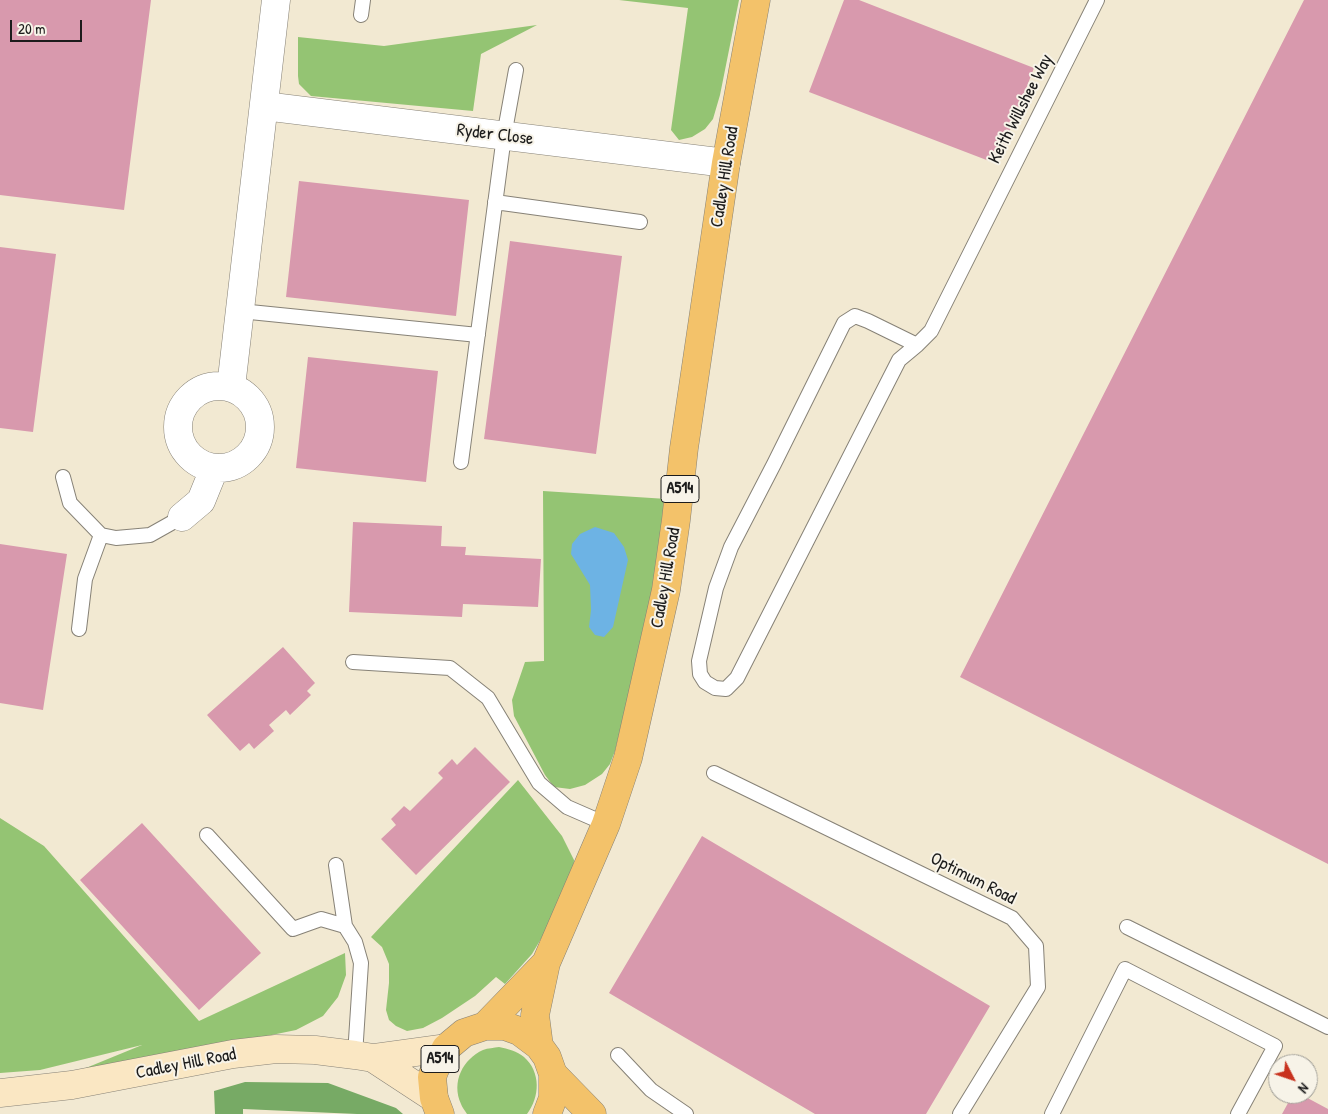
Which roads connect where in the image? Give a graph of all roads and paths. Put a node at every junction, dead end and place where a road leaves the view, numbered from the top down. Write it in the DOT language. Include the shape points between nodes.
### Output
graph roads {
  1 [pos="276,0"];
  2 [pos="362,0"];
  3 [pos="756,0"];
  4 [pos="1092,2"];
  5 [pos="361,15"];
  6 [pos="516,70"];
  7 [pos="264,106"];
  8 [pos="504,136"];
  9 [pos="726,164"];
  10 [pos="495,202"];
  11 [pos="640,222"];
  12 [pos="240,311"];
  13 [pos="478,335"];
  14 [pos="917,345"];
  15 [pos="231,387"];
  16 [pos="461,462"];
  17 [pos="214,469"];
  18 [pos="63,477"];
  19 [pos="182,517"];
  20 [pos="101,535"];
  21 [pos="79,629"];
  22 [pos="352,662"];
  23 [pos="714,772"];
  24 [pos="606,824"];
  25 [pos="206,835"];
  26 [pos="336,865"];
  27 [pos="345,926"];
  28 [pos="1127,927"];
  29 [pos="546,963"];
  30 [pos="485,1026"];
  31 [pos="1328,1027"];
  32 [pos="539,1046"];
  33 [pos="446,1048"];
  34 [pos="618,1055"];
  35 [pos="364,1056"];
  36 [pos="553,1074"];
  37 [pos="0,1093"];
  38 [pos="437,1106"];
  39 [pos="547,1114"];
  40 [pos="592,1114"];
  41 [pos="686,1114"];
  42 [pos="960,1114"];
  43 [pos="1052,1114"];
  44 [pos="1238,1114"];
  1 -- 7 [label="street"];
  2 -- 5 [label="lane"];
  3 -- 9 [label="main road, Cadley Hill Road / A514"];
  4 -- 14 [label="lane, Keith Willshee Way" via="931,331"];
  6 -- 8 [label="lane"];
  7 -- 8 [label="street, Ryder Close"];
  7 -- 12 [label="street"];
  8 -- 9 [label="street, Ryder Close"];
  8 -- 10 [label="lane"];
  9 -- 24 [label="main road, Cadley Hill Road / A514" via="666,590 628,758"];
  10 -- 11 [label="lane"];
  10 -- 13 [label="lane"];
  12 -- 13 [label="lane"];
  12 -- 15 [label="street"];
  13 -- 16 [label="lane"];
  14 -- 14 [label="lane, Keith Willshee Way" via="899,360 737,678 726,689 714,688 700,674 700,661 716,588 731,547 844,323 855,316"];
  15 -- 17 [label="street" via="246,395 256,407 261,422 258,442 249,456 231,467"];
  15 -- 17 [label="street" via="212,386 194,393 178,418 178,432 184,450 197,462"];
  17 -- 19 [label="street" via="201,501"];
  18 -- 20 [label="lane" via="70,503"];
  19 -- 20 [label="lane" via="150,535 116,538"];
  20 -- 21 [label="lane" via="85,578"];
  22 -- 24 [label="lane" via="450,668 488,698 539,783 567,807"];
  23 -- 42 [label="lane, Optimum Road" via="1012,918 1036,946 1038,987"];
  24 -- 29 [label="main road, Cadley Hill Road / A514"];
  25 -- 27 [label="lane" via="293,929 321,919"];
  26 -- 27 [label="lane"];
  27 -- 35 [label="lane" via="355,942 361,963"];
  28 -- 31 [label="lane"];
  29 -- 30 [label="main road, Cadley Hill Road / A514"];
  29 -- 32 [label="main road, Cadley Hill Road / A514" via="535,1015"];
  30 -- 32 [label="main road, A514" via="512,1028"];
  30 -- 33 [label="main road, A514" via="464,1033"];
  32 -- 36 [label="main road, A514"];
  33 -- 35 [label="street, Cadley Hill Road"];
  33 -- 38 [label="main road, A514" via="432,1077"];
  34 -- 41 [label="lane" via="651,1090"];
  35 -- 37 [label="street, Cadley Hill Road" via="276,1049 233,1054 72,1085"];
  35 -- 38 [label="street, Cadley Hill Road"];
  36 -- 39 [label="main road, A514" via="553,1098"];
  36 -- 40 [label="main road, A514"];
  43 -- 44 [label="lane" via="1125,969 1275,1046"];
}
